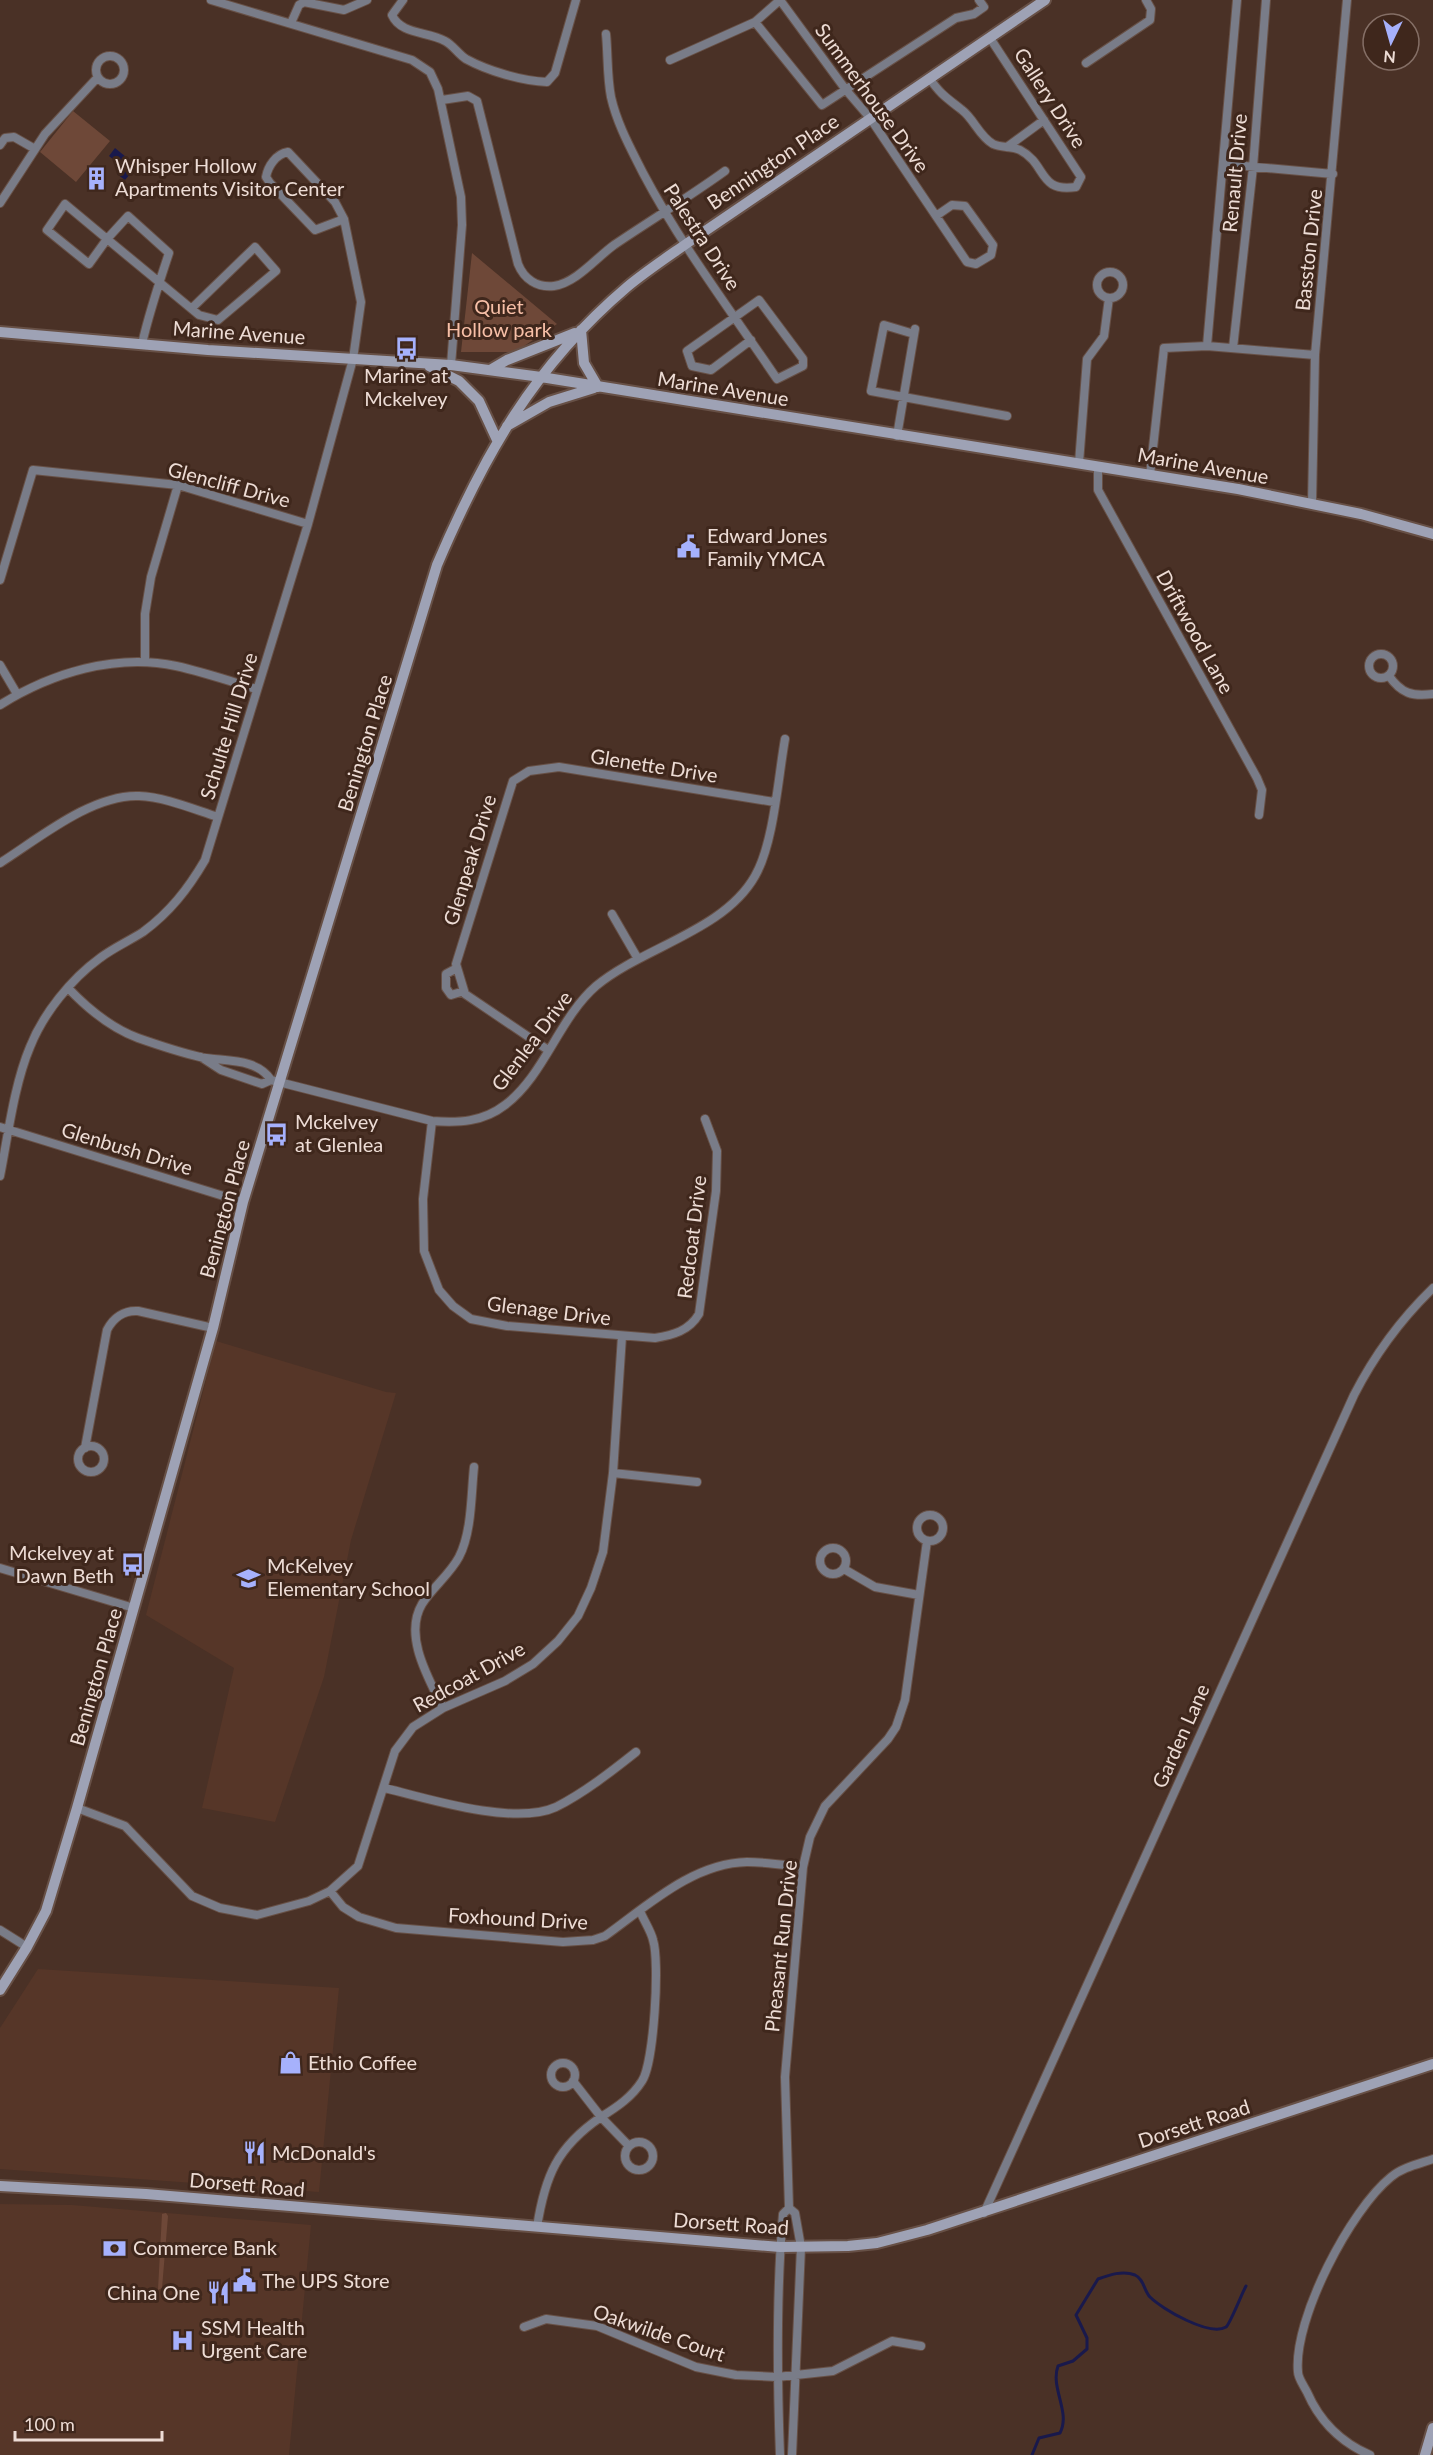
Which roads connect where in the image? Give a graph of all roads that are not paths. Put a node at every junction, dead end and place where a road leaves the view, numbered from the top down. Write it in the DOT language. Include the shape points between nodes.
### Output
graph roads {
  1 [pos="211,0"];
  2 [pos="368,0"];
  3 [pos="403,0"];
  4 [pos="576,0"];
  5 [pos="780,0"];
  6 [pos="979,0"];
  7 [pos="1045,0"];
  8 [pos="1146,0"];
  9 [pos="1237,0"];
  10 [pos="1266,0"];
  11 [pos="1347,0"];
  12 [pos="755,22"];
  13 [pos="291,23"];
  14 [pos="606,34"];
  15 [pos="990,38"];
  16 [pos="670,60"];
  17 [pos="1086,63"];
  18 [pos="98,77"];
  19 [pos="929,78"];
  20 [pos="846,90"];
  21 [pos="442,100"];
  22 [pos="870,118"];
  23 [pos="1044,120"];
  24 [pos="0,145"];
  25 [pos="1007,147"];
  26 [pos="35,149"];
  27 [pos="1223,165"];
  28 [pos="1253,167"];
  29 [pos="725,171"];
  30 [pos="1333,174"];
  31 [pos="0,203"];
  32 [pos="664,214"];
  33 [pos="936,216"];
  34 [pos="344,219"];
  35 [pos="107,240"];
  36 [pos="686,244"];
  37 [pos="160,281"];
  38 [pos="1108,298"];
  39 [pos="192,308"];
  40 [pos="734,316"];
  41 [pos="581,330"];
  42 [pos="0,332"];
  43 [pos="751,340"];
  44 [pos="142,344"];
  45 [pos="1207,346"];
  46 [pos="1233,348"];
  47 [pos="1315,355"];
  48 [pos="353,359"];
  49 [pos="423,363"];
  50 [pos="451,365"];
  51 [pos="490,370"];
  52 [pos="541,377"];
  53 [pos="598,387"];
  54 [pos="903,399"];
  55 [pos="1007,416"];
  56 [pos="504,428"];
  57 [pos="897,435"];
  58 [pos="497,440"];
  59 [pos="1079,463"];
  60 [pos="1098,466"];
  61 [pos="1150,475"];
  62 [pos="178,485"];
  63 [pos="1312,503"];
  64 [pos="308,524"];
  65 [pos="1433,534"];
  66 [pos="0,580"];
  67 [pos="145,662"];
  68 [pos="0,665"];
  69 [pos="1389,676"];
  70 [pos="256,689"];
  71 [pos="17,694"];
  72 [pos="1433,694"];
  73 [pos="0,705"];
  74 [pos="785,739"];
  75 [pos="529,771"];
  76 [pos="774,802"];
  77 [pos="1259,815"];
  78 [pos="218,818"];
  79 [pos="0,863"];
  80 [pos="612,914"];
  81 [pos="638,959"];
  82 [pos="457,968"];
  83 [pos="68,988"];
  84 [pos="464,991"];
  85 [pos="548,1050"];
  86 [pos="201,1057"];
  87 [pos="275,1082"];
  88 [pos="705,1119"];
  89 [pos="432,1120"];
  90 [pos="0,1127"];
  91 [pos="9,1130"];
  92 [pos="0,1176"];
  93 [pos="243,1202"];
  94 [pos="1433,1288"];
  95 [pos="213,1328"];
  96 [pos="622,1336"];
  97 [pos="85,1448"];
  98 [pos="474,1467"];
  99 [pos="613,1473"];
  100 [pos="697,1482"];
  101 [pos="927,1541"];
  102 [pos="0,1568"];
  103 [pos="844,1569"];
  104 [pos="919,1595"];
  105 [pos="134,1608"];
  106 [pos="442,1708"];
  107 [pos="636,1752"];
  108 [pos="385,1788"];
  109 [pos="77,1808"];
  110 [pos="803,1867"];
  111 [pos="330,1891"];
  112 [pos="640,1911"];
  113 [pos="0,1930"];
  114 [pos="27,1947"];
  115 [pos="0,1990"];
  116 [pos="1433,2064"];
  117 [pos="573,2081"];
  118 [pos="601,2117"];
  119 [pos="629,2146"];
  120 [pos="1433,2159"];
  121 [pos="0,2186"];
  122 [pos="789,2208"];
  123 [pos="984,2213"];
  124 [pos="537,2227"];
  125 [pos="780,2247"];
  126 [pos="801,2247"];
  127 [pos="524,2327"];
  128 [pos="921,2346"];
  129 [pos="796,2375"];
  130 [pos="777,2377"];
  131 [pos="1433,2428"];
  132 [pos="780,2455"];
  133 [pos="792,2455"];
  134 [pos="1370,2455"];
  135 [pos="1425,2455"];
  1 -- 13 [label="street"];
  2 -- 13 [label="street" via="344,10 304,2"];
  3 -- 4 [label="street" via="392,15 396,22 446,41 464,58 485,67 547,82 555,73"];
  5 -- 12 [label="street, Summerhouse Drive"];
  5 -- 20 [label="street, Summerhouse Drive"];
  6 -- 20 [label="street, Bennington Place" via="984,7 974,14 956,18"];
  7 -- 15 [label="main road, Bennington Place"];
  8 -- 17 [label="street" via="1151,9 1150,20"];
  9 -- 27 [label="street, Renault Drive"];
  10 -- 28 [label="street, Renault Drive"];
  11 -- 30 [label="street, Basston Drive"];
  12 -- 16 [label="street, Summerhouse Drive"];
  12 -- 20 [label="street, Bennington Place" via="822,105"];
  13 -- 21 [label="street" via="417,63 430,72"];
  14 -- 32 [label="street, Palestra Drive" via="611,97 626,139"];
  15 -- 19 [label="main road, Bennington Place"];
  15 -- 23 [label="street, Gallery Drive"];
  18 -- 26 [label="street"];
  19 -- 22 [label="main road, Bennington Place"];
  19 -- 25 [label="street" via="944,98 963,110 984,137"];
  20 -- 22 [label="street, Summerhouse Drive"];
  21 -- 32 [label="street, Bennington Place" via="468,96 477,101 518,264 532,282 553,286 570,280 613,246"];
  21 -- 50 [label="street" via="462,210"];
  22 -- 33 [label="street, Summerhouse Drive"];
  22 -- 36 [label="main road, Bennington Place"];
  23 -- 25 [label="street"];
  23 -- 25 [label="street, Gallery Drive" via="1082,177 1077,187 1053,187 1029,157"];
  24 -- 26 [label="street" via="5,138 14,137"];
  26 -- 31 [label="street"];
  27 -- 28 [label="street"];
  27 -- 45 [label="street, Renault Drive"];
  28 -- 30 [label="street"];
  28 -- 46 [label="street, Renault Drive"];
  29 -- 32 [label="street, Bennington Place"];
  30 -- 47 [label="street, Basston Drive"];
  32 -- 36 [label="street, Palestra Drive"];
  33 -- 33 [label="street, Summerhouse Drive" via="970,264 991,255 993,244 965,206 952,205"];
  34 -- 34 [label="street, Schulte Hill Drive" via="315,230 270,183 266,177 268,167 288,152 334,202"];
  34 -- 48 [label="street, Schulte Hill Drive" via="361,302"];
  35 -- 35 [label="street" via="65,204 47,231 89,264"];
  35 -- 37 [label="street"];
  35 -- 37 [label="street" via="128,216 169,253"];
  36 -- 40 [label="street, Palestra Drive"];
  36 -- 41 [label="main road, Bennington Place" via="628,286"];
  37 -- 39 [label="street"];
  37 -- 44 [label="street"];
  38 -- 59 [label="street" via="1104,336 1087,359"];
  39 -- 39 [label="street" via="199,315 218,320 276,271 255,247"];
  40 -- 43 [label="street, Palestra Drive"];
  40 -- 43 [label="street" via="687,351 692,366 711,370"];
  40 -- 43 [label="street, Palestra Drive" via="759,300 803,359 802,366 777,379"];
  41 -- 51 [label="main road"];
  41 -- 52 [label="main road, Bennington Place"];
  41 -- 53 [label="main road" via="584,363"];
  42 -- 44 [label="main road, Marine Avenue"];
  44 -- 48 [label="main road, Marine Avenue"];
  45 -- 46 [label="street"];
  45 -- 61 [label="street" via="1164,348"];
  46 -- 47 [label="street"];
  47 -- 63 [label="street, Basston Drive"];
  48 -- 49 [label="main road, Marine Avenue"];
  48 -- 64 [label="street, Schulte Hill Drive"];
  49 -- 50 [label="main road, Marine Avenue"];
  49 -- 58 [label="main road" via="466,387 478,400"];
  50 -- 51 [label="main road, Marine Avenue"];
  51 -- 52 [label="main road, Marine Avenue"];
  52 -- 53 [label="main road, Marine Avenue"];
  52 -- 56 [label="main road, Bennington Place"];
  53 -- 56 [label="main road" via="549,402"];
  53 -- 57 [label="main road, Marine Avenue"];
  54 -- 54 [label="street" via="914,332 884,325 871,391"];
  54 -- 55 [label="street"];
  54 -- 57 [label="street"];
  56 -- 58 [label="main road, Benington Place"];
  57 -- 59 [label="main road, Marine Avenue"];
  58 -- 87 [label="main road, Benington Place" via="466,498 437,566"];
  59 -- 60 [label="main road, Marine Avenue"];
  60 -- 61 [label="main road, Marine Avenue"];
  60 -- 77 [label="street, Driftwood Lane" via="1098,490 1257,778 1262,790"];
  61 -- 63 [label="main road, Marine Avenue"];
  62 -- 64 [label="street, Glencliff Drive"];
  62 -- 66 [label="street, Glencliff Drive" via="33,470"];
  62 -- 67 [label="street" via="151,577 145,614"];
  63 -- 65 [label="main road, Marine Avenue"];
  64 -- 70 [label="street, Schulte Hill Drive"];
  67 -- 70 [label="street" via="176,666"];
  67 -- 71 [label="street" via="96,666"];
  68 -- 71 [label="street"];
  69 -- 72 [label="street" via="1397,688 1408,694"];
  70 -- 78 [label="street, Schulte Hill Drive"];
  71 -- 73 [label="street"];
  74 -- 76 [label="street, Glenlea Drive"];
  75 -- 76 [label="street, Glenette Drive" via="559,767"];
  75 -- 82 [label="street, Glenpeak Drive" via="513,781 507,795 456,958"];
  76 -- 81 [label="street, Glenlea Drive" via="768,839 756,875 746,890 716,917"];
  78 -- 79 [label="street" via="139,796 114,799 83,811"];
  78 -- 83 [label="street, Schulte Hill Drive" via="205,860 186,892 157,921 100,958"];
  80 -- 81 [label="street"];
  81 -- 85 [label="street, Glenlea Drive" via="582,1000"];
  82 -- 84 [label="street, Glenpeak Drive"];
  82 -- 84 [label="street, Glenpeak Drive" via="446,974 446,988 451,995"];
  83 -- 86 [label="street, Glenlea Drive" via="101,1018 136,1037"];
  83 -- 91 [label="street, Schulte Hill Drive" via="29,1047"];
  84 -- 85 [label="street, Glenpeak Drive"];
  85 -- 89 [label="street, Glenlea Drive" via="521,1089 492,1114 457,1122"];
  86 -- 87 [label="street, Glenlea Drive" via="241,1062 266,1072"];
  86 -- 87 [label="street, Glenlea Drive" via="209,1065 240,1077 262,1084"];
  87 -- 89 [label="street, Glenlea Drive"];
  87 -- 93 [label="main road, Benington Place"];
  88 -- 96 [label="street, Redcoat Drive" via="717,1152 717,1173 699,1314 693,1325 671,1335"];
  89 -- 96 [label="street, Glenage Drive" via="423,1199 424,1251 446,1298 471,1319"];
  90 -- 91 [label="street, Glenbush Drive"];
  91 -- 92 [label="street, Schulte Hill Drive"];
  91 -- 93 [label="street, Glenbush Drive"];
  93 -- 95 [label="main road, Benington Place"];
  94 -- 123 [label="street, Garden Lane" via="1389,1336 1354,1395"];
  95 -- 97 [label="street" via="138,1311 112,1321"];
  95 -- 105 [label="main road, Benington Place"];
  96 -- 99 [label="street, Redcoat Drive"];
  98 -- 106 [label="street" via="459,1557 421,1606 416,1632 420,1657"];
  99 -- 100 [label="street"];
  99 -- 106 [label="street, Redcoat Drive" via="603,1552 578,1616 533,1664 505,1681"];
  101 -- 104 [label="street, Pheasant Run Drive"];
  102 -- 105 [label="street"];
  103 -- 104 [label="street" via="875,1587"];
  104 -- 110 [label="street, Pheasant Run Drive" via="905,1700 896,1727 876,1754 825,1806 810,1837"];
  105 -- 109 [label="main road, Benington Place"];
  106 -- 108 [label="street, Redcoat Drive" via="413,1727 395,1751"];
  107 -- 108 [label="street" via="555,1807 534,1812 460,1808"];
  108 -- 111 [label="street, Redcoat Drive" via="358,1866"];
  109 -- 111 [label="street, Redcoat Drive" via="125,1826 192,1896 220,1908 257,1915 309,1902"];
  109 -- 114 [label="main road, Benington Place" via="46,1911"];
  110 -- 112 [label="street, Foxhound Drive" via="746,1862 708,1869"];
  110 -- 122 [label="street, Pheasant Run Drive" via="785,2077"];
  111 -- 112 [label="street, Foxhound Drive" via="358,1917 396,1928 563,1942 605,1936"];
  112 -- 118 [label="street" via="654,1941 655,2028 650,2061 644,2079 632,2094"];
  113 -- 114 [label="street"];
  114 -- 115 [label="main road, Benington Place"];
  116 -- 123 [label="main road, Dorsett Road"];
  117 -- 118 [label="street"];
  118 -- 119 [label="street"];
  118 -- 124 [label="street" via="576,2135 556,2159 542,2197"];
  120 -- 134 [label="street" via="1391,2176 1366,2202 1314,2294 1300,2343 1297,2373 1317,2413 1331,2430"];
  121 -- 124 [label="main road, Dorsett Road" via="146,2194"];
  122 -- 125 [label="street, Pheasant Run Drive" via="783,2214"];
  122 -- 126 [label="street, Pheasant Run Drive" via="795,2213"];
  123 -- 126 [label="main road, Dorsett Road" via="877,2243"];
  124 -- 125 [label="main road, Dorsett Road"];
  125 -- 126 [label="main road, Dorsett Road"];
  125 -- 130 [label="street, Pheasant Run Drive"];
  126 -- 129 [label="street, Pheasant Run Drive"];
  127 -- 130 [label="street, Oakwilde Court" via="546,2319 597,2326 696,2367 736,2376"];
  128 -- 129 [label="street, Oakwilde Court" via="892,2341 832,2372"];
  129 -- 130 [label="street, Oakwilde Court"];
  129 -- 133 [label="street, Pheasant Run Drive"];
  130 -- 132 [label="street, Pheasant Run Drive"];
  131 -- 135 [label="main road"];
}
